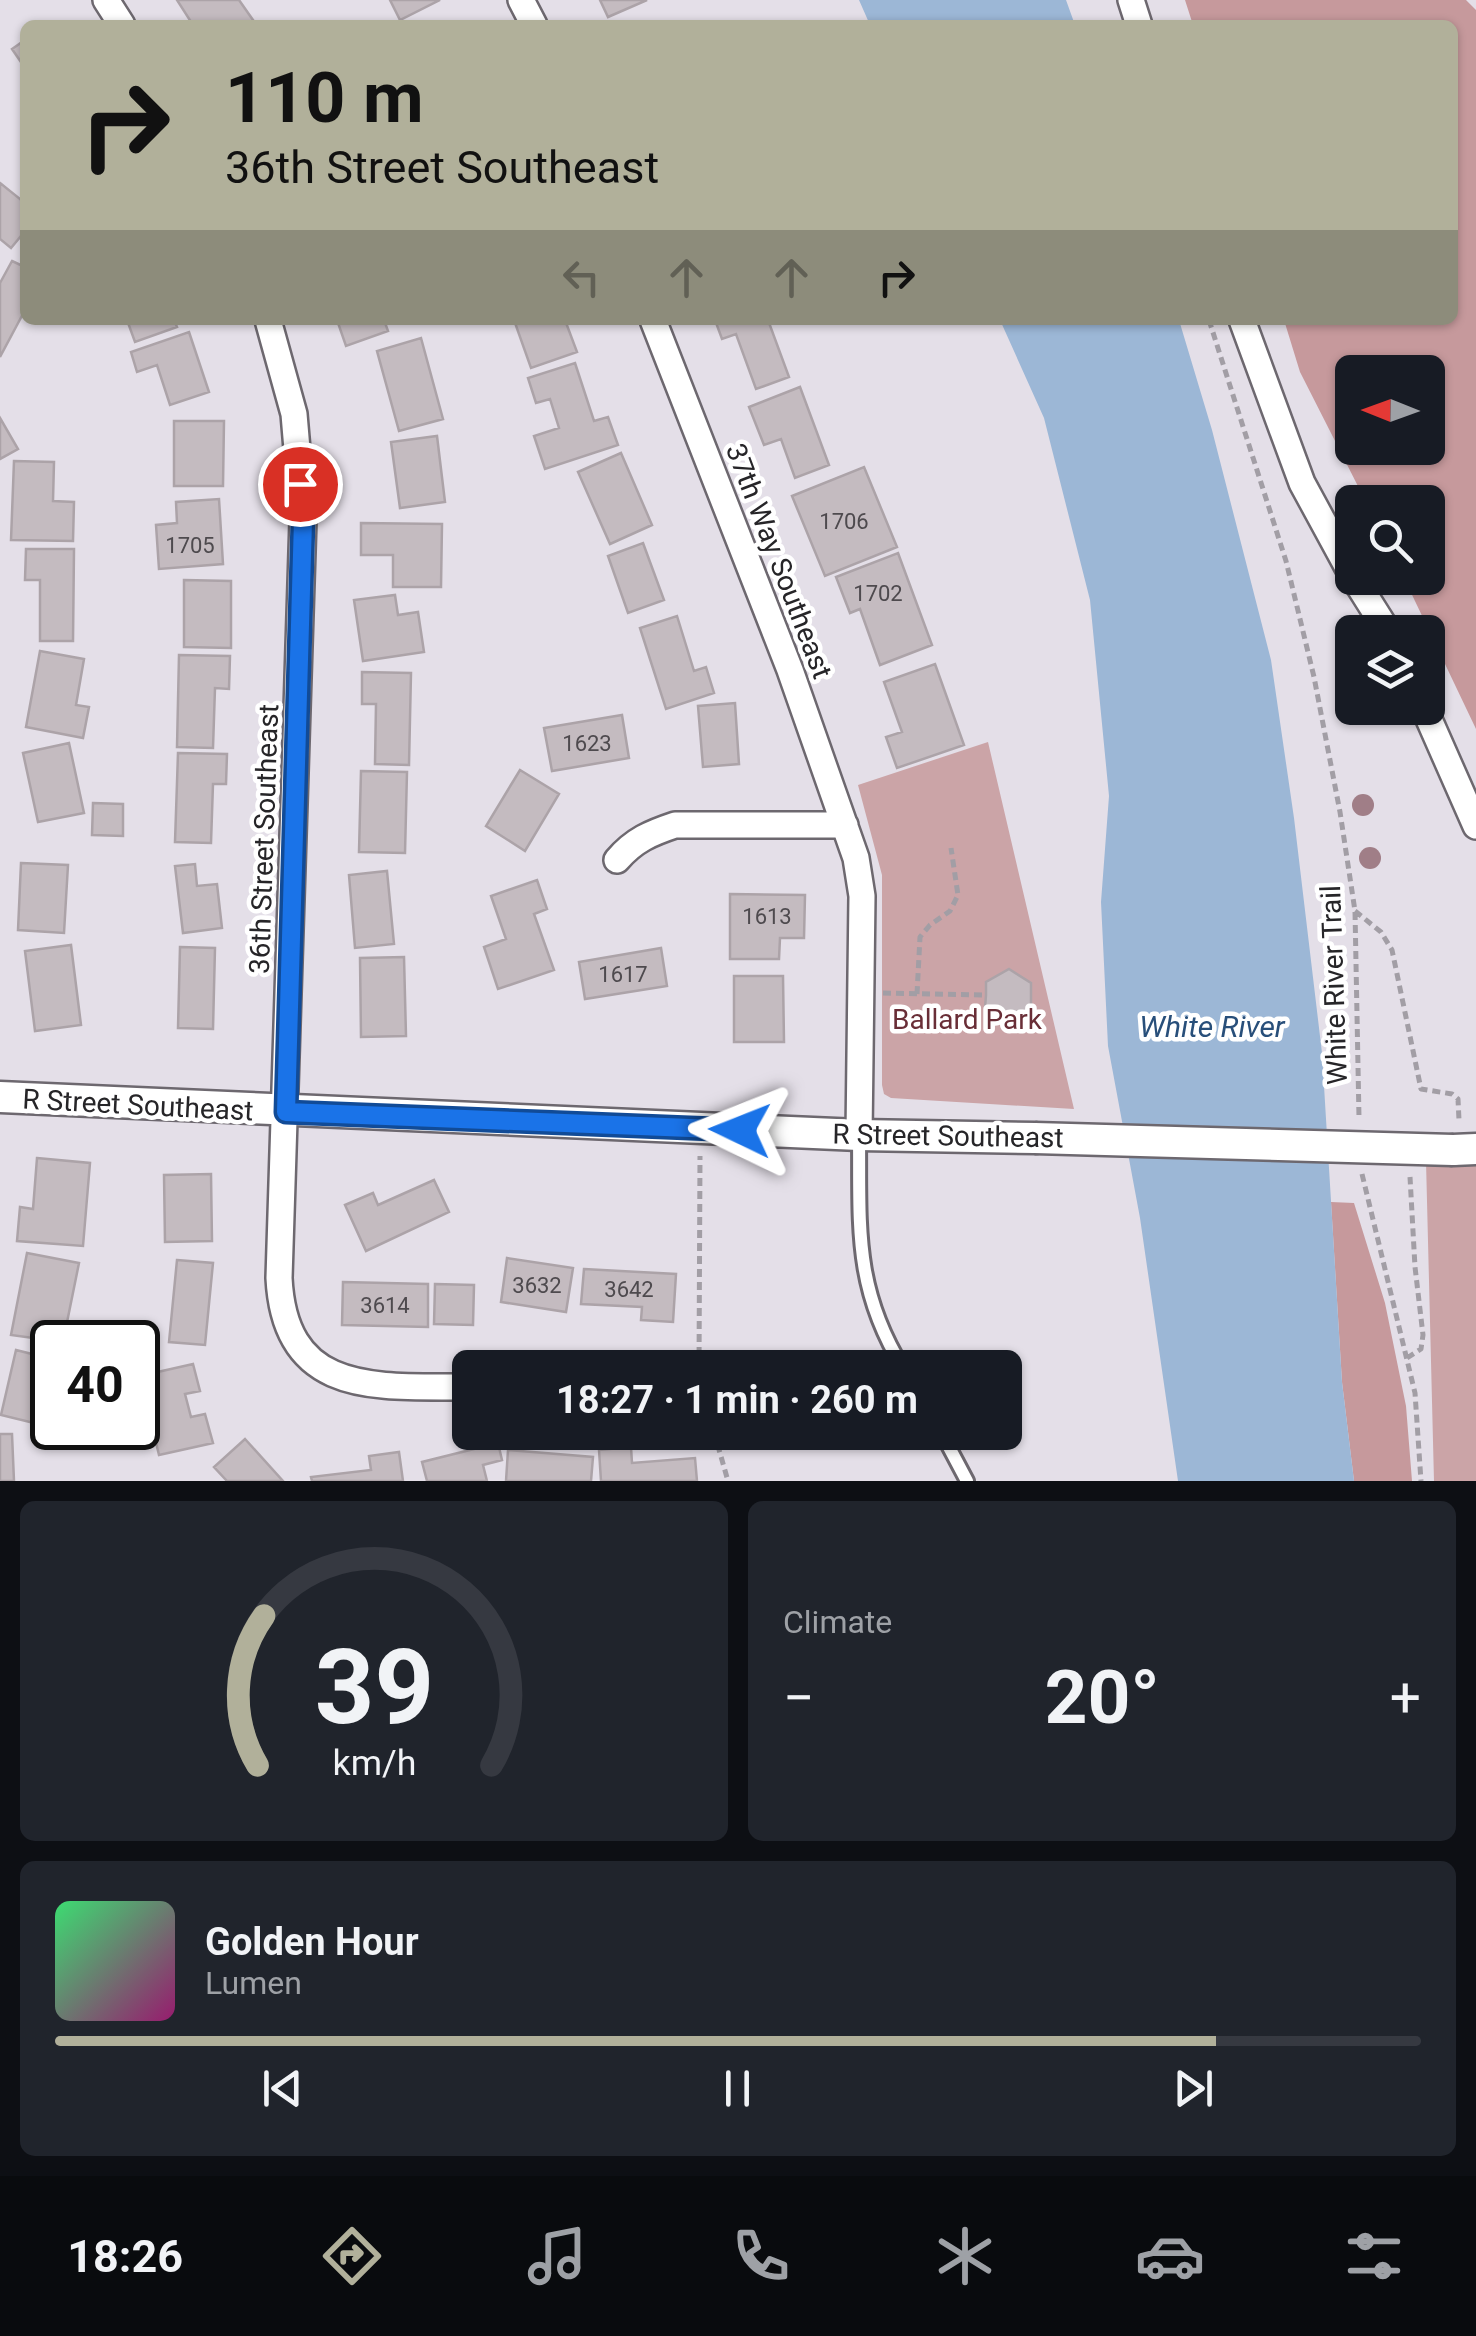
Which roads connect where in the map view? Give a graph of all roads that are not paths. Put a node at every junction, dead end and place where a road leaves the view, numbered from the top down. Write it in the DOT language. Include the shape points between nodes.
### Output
graph roads {
  1 [pos="269,325"];
  2 [pos="654,325"];
  3 [pos="1244,325"];
  4 [pos="1335,543"];
  5 [pos="1431,725"];
  6 [pos="845,825"];
  7 [pos="1476,826"];
  8 [pos="618,860"];
  9 [pos="0,1097"];
  10 [pos="286,1112"];
  11 [pos="860,1135"];
  12 [pos="1464,1150"];
  13 [pos="893,1350"];
  14 [pos="452,1387"];
  15 [pos="951,1450"];
  16 [pos="967,1481"];
  1 -- 10 [label="street, 36th Street Southeast" via="294,414 303,520"];
  2 -- 6 [label="street, 37th Way Southeast"];
  3 -- 4 [label="street" via="1302,483"];
  5 -- 7 [label="street"];
  6 -- 8 [label="street" via="676,825 649,833"];
  6 -- 11 [label="street, 37th Way Southeast" via="862,896"];
  9 -- 10 [label="street, R Street Southeast"];
  10 -- 11 [label="street, R Street Southeast"];
  10 -- 14 [label="street, 36th Street Southeast" via="280,1292 294,1342 323,1371 376,1386"];
  11 -- 12 [label="street, R Street Southeast, bridge"];
  11 -- 13 [label="lane" via="860,1243 869,1301"];
  15 -- 16 [label="lane"];
}
